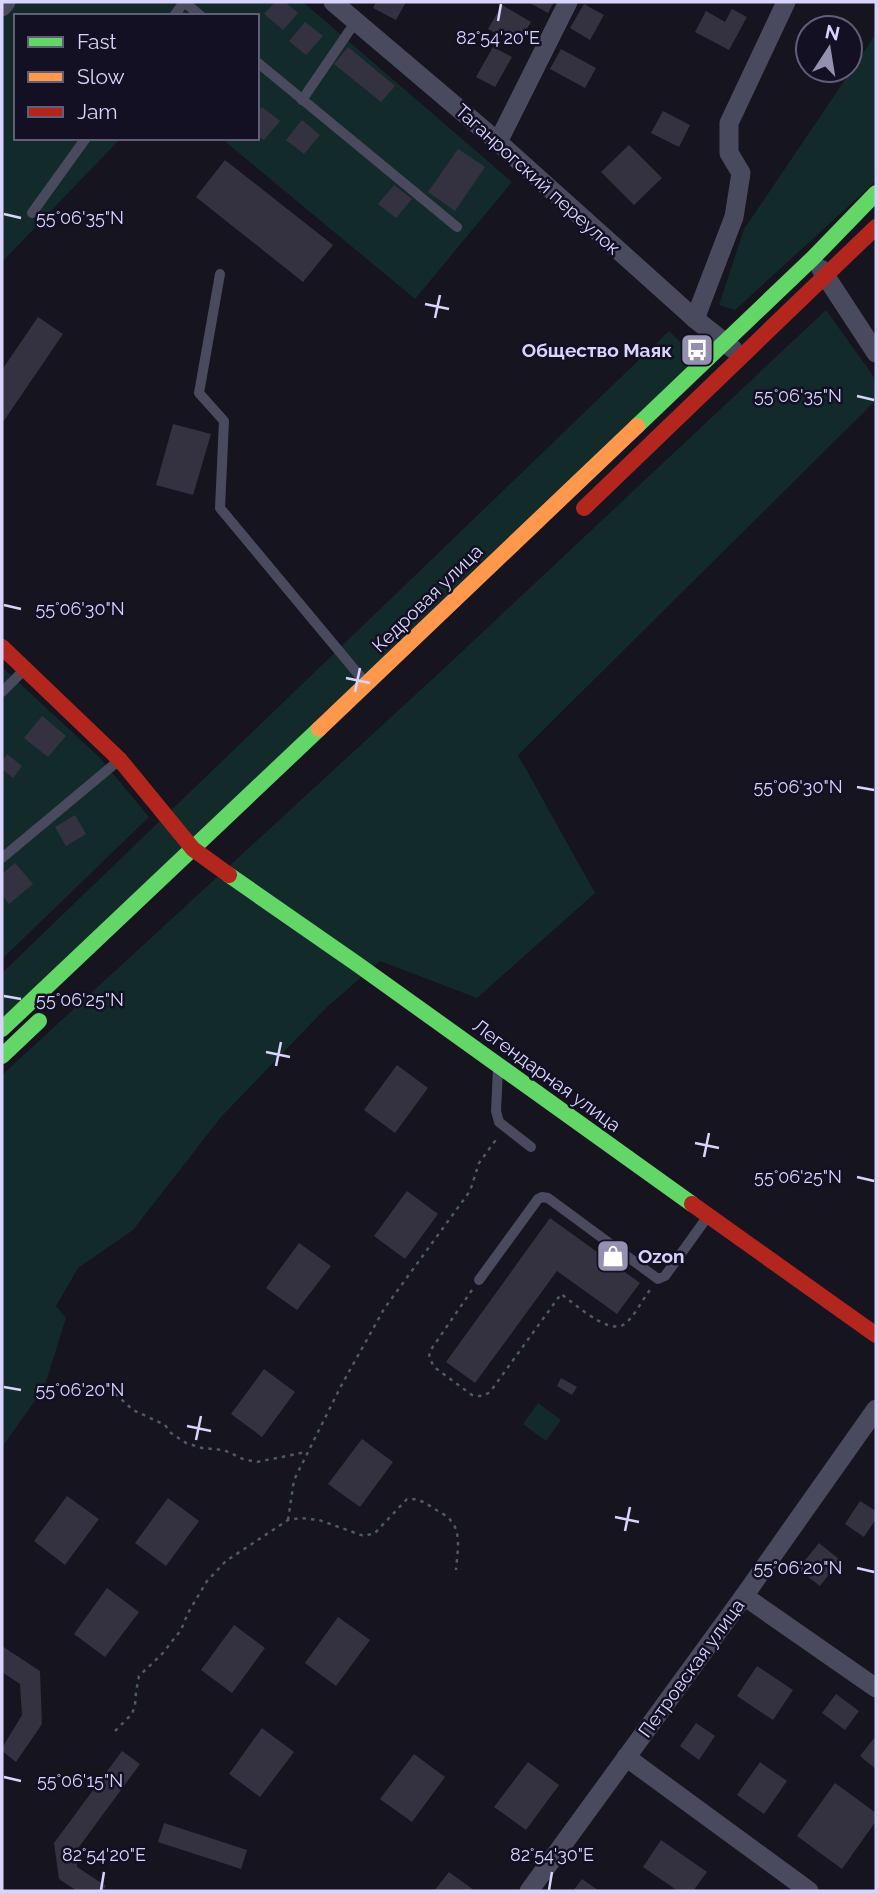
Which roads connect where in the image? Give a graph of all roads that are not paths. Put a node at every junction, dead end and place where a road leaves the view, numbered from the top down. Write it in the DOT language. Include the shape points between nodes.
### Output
graph roads {
  1 [pos="6,2"];
  2 [pos="184,2"];
  3 [pos="568,2"];
  4 [pos="786,2"];
  5 [pos="2,7"];
  6 [pos="344,8"];
  7 [pos="199,14"];
  8 [pos="259,64"];
  9 [pos="302,100"];
  10 [pos="85,140"];
  11 [pos="498,142"];
  12 [pos="876,193"];
  13 [pos="32,213"];
  14 [pos="457,227"];
  15 [pos="876,227"];
  16 [pos="813,258"];
  17 [pos="220,274"];
  18 [pos="826,276"];
  19 [pos="695,319"];
  20 [pos="725,342"];
  21 [pos="876,353"];
  22 [pos="742,356"];
  23 [pos="572,519"];
  24 [pos="2,647"];
  25 [pos="26,668"];
  26 [pos="367,684"];
  27 [pos="2,692"];
  28 [pos="120,760"];
  29 [pos="193,849"];
  30 [pos="2,858"];
  31 [pos="51,1010"];
  32 [pos="2,1029"];
  33 [pos="2,1056"];
  34 [pos="498,1065"];
  35 [pos="531,1147"];
  36 [pos="708,1215"];
  37 [pos="479,1280"];
  38 [pos="876,1335"];
  39 [pos="876,1409"];
  40 [pos="744,1596"];
  41 [pos="876,1688"];
  42 [pos="625,1757"];
  43 [pos="529,1891"];
  44 [pos="808,1891"];
  1 -- 5 [label="street"];
  2 -- 7 [label="lane"];
  3 -- 11 [label="street"];
  4 -- 19 [label="street" via="729,123 729,153 741,173 734,217"];
  6 -- 9 [label="lane"];
  6 -- 11 [label="street, Таганрогский переулок"];
  8 -- 9 [label="lane"];
  9 -- 14 [label="lane"];
  10 -- 13 [label="lane"];
  11 -- 19 [label="street, Таганрогский переулок"];
  12 -- 16 [label="main road, Кедровая улица"];
  15 -- 18 [label="main road"];
  16 -- 18 [label="street"];
  16 -- 20 [label="main road, Кедровая улица"];
  17 -- 26 [label="lane" via="199,393 224,421 220,508"];
  18 -- 21 [label="street"];
  18 -- 22 [label="main road"];
  19 -- 20 [label="street, Таганрогский переулок"];
  20 -- 22 [label="street, Таганрогский переулок"];
  20 -- 26 [label="main road, Кедровая улица"];
  22 -- 23 [label="main road"];
  24 -- 25 [label="main road, Легендарная улица"];
  25 -- 27 [label="lane"];
  25 -- 28 [label="main road, Легендарная улица"];
  26 -- 29 [label="main road, Кедровая улица"];
  28 -- 29 [label="main road, Легендарная улица"];
  28 -- 30 [label="lane"];
  29 -- 32 [label="main road, Кедровая улица"];
  29 -- 34 [label="main road, Легендарная улица"];
  31 -- 33 [label="main road"];
  34 -- 35 [label="lane" via="499,1122"];
  34 -- 36 [label="main road, Легендарная улица"];
  36 -- 37 [label="lane" via="665,1276 658,1279 542,1197"];
  36 -- 38 [label="main road, Легендарная улица"];
  39 -- 40 [label="street, Петровская улица"];
  40 -- 41 [label="street"];
  40 -- 42 [label="street, Петровская улица"];
  42 -- 43 [label="street, Петровская улица"];
  42 -- 44 [label="street"];
}
